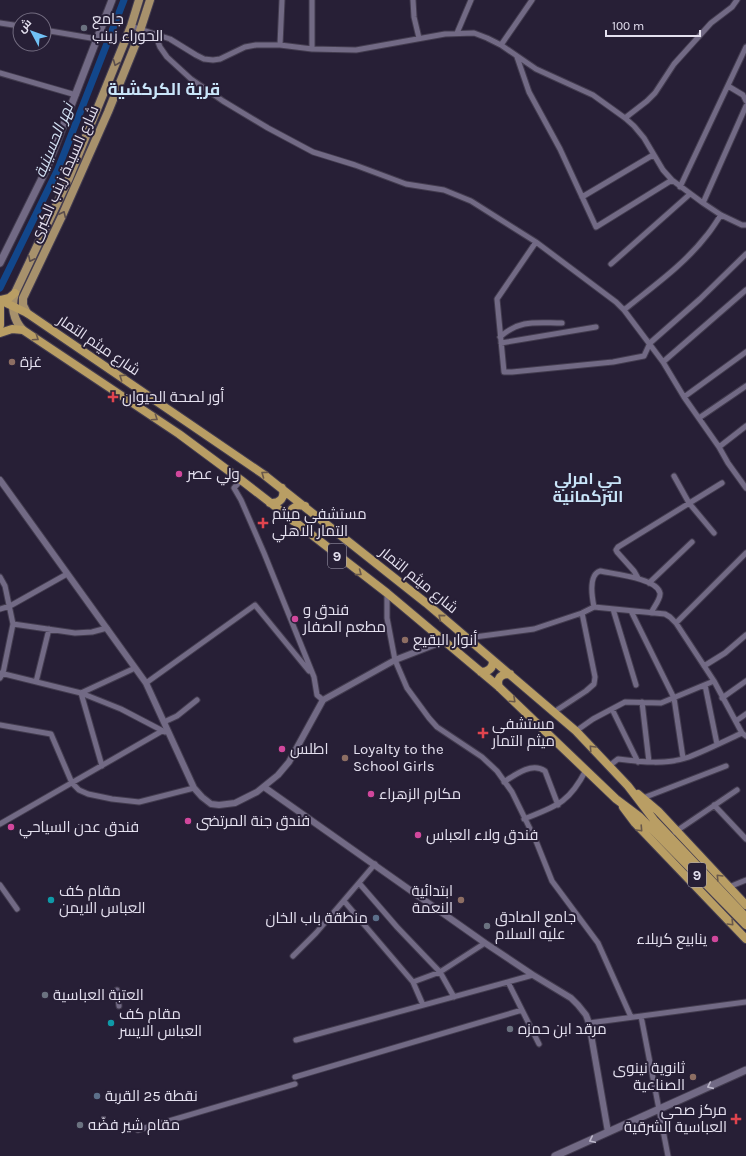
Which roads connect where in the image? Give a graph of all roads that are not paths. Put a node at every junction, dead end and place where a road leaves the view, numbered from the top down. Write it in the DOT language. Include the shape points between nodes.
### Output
graph roads {
  1 [pos="112,0"];
  2 [pos="139,0"];
  3 [pos="150,0"];
  4 [pos="282,0"];
  5 [pos="312,0"];
  6 [pos="413,0"];
  7 [pos="471,0"];
  8 [pos="532,0"];
  9 [pos="737,0"];
  10 [pos="0,23"];
  11 [pos="12,25"];
  12 [pos="131,26"];
  13 [pos="141,28"];
  14 [pos="52,31"];
  15 [pos="456,32"];
  16 [pos="155,34"];
  17 [pos="419,38"];
  18 [pos="97,39"];
  19 [pos="280,45"];
  20 [pos="501,46"];
  21 [pos="746,47"];
  22 [pos="312,49"];
  23 [pos="518,57"];
  24 [pos="0,73"];
  25 [pos="728,86"];
  26 [pos="76,95"];
  27 [pos="746,101"];
  28 [pos="746,106"];
  29 [pos="626,118"];
  30 [pos="653,155"];
  31 [pos="672,180"];
  32 [pos="680,187"];
  33 [pos="690,194"];
  34 [pos="582,197"];
  35 [pos="703,203"];
  36 [pos="721,215"];
  37 [pos="746,225"];
  38 [pos="536,242"];
  39 [pos="746,254"];
  40 [pos="0,263"];
  41 [pos="611,264"];
  42 [pos="746,290"];
  43 [pos="15,293"];
  44 [pos="24,296"];
  45 [pos="0,300"];
  46 [pos="12,305"];
  47 [pos="0,306"];
  48 [pos="624,310"];
  49 [pos="27,312"];
  50 [pos="562,323"];
  51 [pos="0,325"];
  52 [pos="596,327"];
  53 [pos="23,330"];
  54 [pos="0,333"];
  55 [pos="500,337"];
  56 [pos="501,343"];
  57 [pos="650,343"];
  58 [pos="746,352"];
  59 [pos="664,362"];
  60 [pos="746,386"];
  61 [pos="684,397"];
  62 [pos="699,418"];
  63 [pos="746,426"];
  64 [pos="719,447"];
  65 [pos="674,476"];
  66 [pos="0,480"];
  67 [pos="241,480"];
  68 [pos="722,483"];
  69 [pos="746,487"];
  70 [pos="282,488"];
  71 [pos="270,503"];
  72 [pos="689,503"];
  73 [pos="305,506"];
  74 [pos="294,522"];
  75 [pos="714,533"];
  76 [pos="692,542"];
  77 [pos="746,553"];
  78 [pos="67,574"];
  79 [pos="0,577"];
  80 [pos="638,578"];
  81 [pos="649,583"];
  82 [pos="387,593"];
  83 [pos="10,606"];
  84 [pos="594,607"];
  85 [pos="0,609"];
  86 [pos="613,609"];
  87 [pos="631,611"];
  88 [pos="582,613"];
  89 [pos="651,613"];
  90 [pos="676,623"];
  91 [pos="14,624"];
  92 [pos="107,628"];
  93 [pos="49,629"];
  94 [pos="746,635"];
  95 [pos="466,638"];
  96 [pos="444,641"];
  97 [pos="395,660"];
  98 [pos="493,661"];
  99 [pos="704,666"];
  100 [pos="135,668"];
  101 [pos="481,672"];
  102 [pos="510,674"];
  103 [pos="1,675"];
  104 [pos="314,677"];
  105 [pos="714,681"];
  106 [pos="746,681"];
  107 [pos="36,682"];
  108 [pos="146,683"];
  109 [pos="636,685"];
  110 [pos="705,685"];
  111 [pos="499,687"];
  112 [pos="81,693"];
  113 [pos="674,698"];
  114 [pos="722,698"];
  115 [pos="197,700"];
  116 [pos="323,700"];
  117 [pos="642,702"];
  118 [pos="612,709"];
  119 [pos="554,712"];
  120 [pos="746,714"];
  121 [pos="736,721"];
  122 [pos="164,722"];
  123 [pos="0,725"];
  124 [pos="162,731"];
  125 [pos="576,731"];
  126 [pos="169,734"];
  127 [pos="744,735"];
  128 [pos="717,744"];
  129 [pos="683,758"];
  130 [pos="638,762"];
  131 [pos="649,762"];
  132 [pos="102,766"];
  133 [pos="609,766"];
  134 [pos="726,766"];
  135 [pos="586,770"];
  136 [pos="504,782"];
  137 [pos="72,783"];
  138 [pos="628,786"];
  139 [pos="264,787"];
  140 [pos="194,788"];
  141 [pos="737,790"];
  142 [pos="643,798"];
  143 [pos="616,799"];
  144 [pos="558,805"];
  145 [pos="714,805"];
  146 [pos="524,819"];
  147 [pos="651,822"];
  148 [pos="0,824"];
  149 [pos="676,832"];
  150 [pos="746,839"];
  151 [pos="375,864"];
  152 [pos="746,880"];
  153 [pos="359,883"];
  154 [pos="0,885"];
  155 [pos="729,888"];
  156 [pos="344,901"];
  157 [pos="746,905"];
  158 [pos="17,909"];
  159 [pos="746,916"];
  160 [pos="746,925"];
  161 [pos="746,939"];
  162 [pos="485,943"];
  163 [pos="293,956"];
  164 [pos="440,972"];
  165 [pos="533,975"];
  166 [pos="413,982"];
  167 [pos="508,982"];
  168 [pos="116,990"];
  169 [pos="454,997"];
  170 [pos="746,1002"];
  171 [pos="423,1005"];
  172 [pos="118,1006"];
  173 [pos="522,1010"];
  174 [pos="640,1016"];
  175 [pos="631,1017"];
  176 [pos="589,1023"];
  177 [pos="296,1040"];
  178 [pos="539,1044"];
  179 [pos="746,1070"];
  180 [pos="295,1077"];
  181 [pos="295,1084"];
  182 [pos="659,1110"];
  183 [pos="138,1130"];
  184 [pos="608,1132"];
  185 [pos="568,1153"];
  186 [pos="555,1156"];
  187 [pos="668,1156"];
  1 -- 18 [label="main road"];
  2 -- 12 [label="main road, شارع السيدة زينب الكبرى"];
  3 -- 13 [label="main road, شارع السيدة زينب الكبرى"];
  4 -- 19 [label="street"];
  5 -- 22 [label="street"];
  6 -- 17 [label="street"];
  7 -- 15 [label="street"];
  8 -- 20 [label="street"];
  9 -- 29 [label="street" via="711,23 671,69 651,97"];
  10 -- 11 [label="street"];
  12 -- 13 [label="street"];
  12 -- 43 [label="main road, شارع السيدة زينب الكبرى, one-way" via="68,178"];
  13 -- 16 [label="street"];
  44 -- 13 [label="main road, شارع السيدة زينب الكبرى, one-way" via="74,190"];
  14 -- 18 [label="street"];
  15 -- 17 [label="street"];
  15 -- 20 [label="street" via="474,33"];
  16 -- 19 [label="street" via="170,39 204,59 213,60 245,47"];
  16 -- 38 [label="street" via="167,57 191,79 268,128 313,152 406,184 444,190 470,201"];
  17 -- 22 [label="street" via="356,50"];
  18 -- 26 [label="main road"];
  19 -- 22 [label="street"];
  20 -- 23 [label="street"];
  21 -- 25 [label="street"];
  23 -- 29 [label="street" via="536,69 593,95"];
  23 -- 34 [label="street" via="529,92"];
  24 -- 26 [label="street"];
  25 -- 27 [label="street" via="744,95"];
  25 -- 32 [label="street"];
  26 -- 40 [label="main road" via="47,168"];
  28 -- 35 [label="street"];
  29 -- 30 [label="street" via="644,138"];
  30 -- 31 [label="street"];
  30 -- 34 [label="street"];
  31 -- 32 [label="street"];
  31 -- 34 [label="street" via="596,227"];
  32 -- 33 [label="street"];
  33 -- 35 [label="street"];
  33 -- 41 [label="street"];
  35 -- 36 [label="street"];
  36 -- 37 [label="street"];
  36 -- 48 [label="street" via="690,254"];
  38 -- 48 [label="street"];
  38 -- 55 [label="street" via="497,299"];
  39 -- 57 [label="street"];
  42 -- 59 [label="street"];
  43 -- 44 [label="main road" via="17,299"];
  43 -- 45 [label="highway"];
  43 -- 46 [label="main road, شارع السيدة زينب الكبرى"];
  44 -- 49 [label="main road" via="23,305"];
  45 -- 46 [label="highway, شارع ميثم التمار / 9"];
  46 -- 49 [label="highway, شارع ميثم التمار / 9"];
  46 -- 53 [label="main road"];
  47 -- 51 [label="highway"];
  48 -- 57 [label="street"];
  70 -- 49 [label="highway, شارع ميثم التمار / 9, one-way" via="216,440"];
  50 -- 55 [label="street" via="521,324 509,329"];
  52 -- 56 [label="street"];
  53 -- 54 [label="highway" via="12,329"];
  53 -- 67 [label="highway, شارع ميثم التمار / 9, one-way" via="171,429"];
  55 -- 56 [label="street"];
  56 -- 57 [label="street" via="504,372 613,362 644,356"];
  57 -- 59 [label="street"];
  58 -- 61 [label="street"];
  59 -- 61 [label="street"];
  60 -- 62 [label="street"];
  61 -- 62 [label="street"];
  62 -- 64 [label="street"];
  63 -- 64 [label="street"];
  64 -- 69 [label="street"];
  65 -- 72 [label="street"];
  66 -- 78 [label="street"];
  67 -- 71 [label="highway, شارع ميثم التمار / 9"];
  67 -- 104 [label="street" via="234,488 264,553"];
  68 -- 72 [label="street"];
  70 -- 71 [label="highway" via="284,494 281,500"];
  70 -- 73 [label="highway, شارع ميثم التمار / 9"];
  71 -- 74 [label="highway, شارع ميثم التمار / 9"];
  72 -- 75 [label="street"];
  72 -- 80 [label="street" via="618,547 617,552"];
  73 -- 74 [label="highway" via="298,505 292,509 290,516"];
  95 -- 73 [label="highway, شارع ميثم التمار / 9, one-way"];
  74 -- 82 [label="highway, شارع ميثم التمار / 9, one-way"];
  76 -- 81 [label="street"];
  77 -- 90 [label="street"];
  78 -- 83 [label="street"];
  78 -- 92 [label="street"];
  79 -- 83 [label="street"];
  80 -- 81 [label="street"];
  80 -- 84 [label="street" via="597,572 592,584"];
  81 -- 89 [label="street" via="657,589 660,596"];
  82 -- 96 [label="highway, شارع ميثم التمار / 9"];
  82 -- 97 [label="street" via="387,618"];
  83 -- 85 [label="street"];
  83 -- 91 [label="street"];
  84 -- 86 [label="street"];
  84 -- 88 [label="street"];
  86 -- 87 [label="street"];
  86 -- 109 [label="street"];
  87 -- 89 [label="street"];
  87 -- 113 [label="street"];
  88 -- 95 [label="street" via="534,629"];
  88 -- 119 [label="street" via="595,677 594,684"];
  89 -- 90 [label="street" via="665,614"];
  90 -- 99 [label="street"];
  91 -- 93 [label="street"];
  91 -- 103 [label="street"];
  92 -- 93 [label="street" via="74,633"];
  92 -- 100 [label="street"];
  93 -- 107 [label="street"];
  94 -- 99 [label="street" via="725,653"];
  95 -- 98 [label="highway, شارع ميثم التمار / 9"];
  96 -- 97 [label="street"];
  96 -- 101 [label="highway, شارع ميثم التمار / 9"];
  97 -- 116 [label="street"];
  97 -- 136 [label="street" via="408,688 437,727 482,757 497,771"];
  98 -- 101 [label="highway" via="491,668"];
  98 -- 102 [label="highway, شارع ميثم التمار / 9"];
  99 -- 105 [label="street"];
  100 -- 108 [label="street"];
  100 -- 112 [label="street"];
  101 -- 111 [label="highway, شارع ميثم التمار / 9"];
  102 -- 111 [label="highway" via="498,678"];
  102 -- 119 [label="highway, شارع ميثم التمار / 9"];
  103 -- 107 [label="street"];
  104 -- 108 [label="street" via="255,605"];
  104 -- 116 [label="street" via="317,695"];
  105 -- 110 [label="street"];
  105 -- 114 [label="street"];
  106 -- 114 [label="street"];
  107 -- 112 [label="street"];
  108 -- 122 [label="street"];
  110 -- 113 [label="street"];
  110 -- 128 [label="street"];
  111 -- 135 [label="highway, شارع ميثم التمار / 9, one-way"];
  112 -- 124 [label="street" via="121,709"];
  112 -- 132 [label="street"];
  113 -- 117 [label="street" via="661,703"];
  113 -- 129 [label="street"];
  114 -- 121 [label="street"];
  115 -- 122 [label="street" via="177,716"];
  116 -- 139 [label="street" via="289,762"];
  117 -- 118 [label="street" via="625,702"];
  117 -- 131 [label="street"];
  118 -- 125 [label="street"];
  118 -- 130 [label="street"];
  119 -- 125 [label="highway, شارع ميثم التمار / 9"];
  120 -- 121 [label="street"];
  121 -- 127 [label="street"];
  122 -- 126 [label="street"];
  123 -- 137 [label="street" via="51,734"];
  124 -- 126 [label="street"];
  124 -- 132 [label="street"];
  133 -- 125 [label="highway, شارع ميثم التمار / 9, one-way"];
  126 -- 140 [label="street"];
  127 -- 128 [label="street"];
  128 -- 129 [label="street"];
  129 -- 131 [label="street"];
  130 -- 131 [label="street"];
  130 -- 133 [label="street" via="618,759"];
  132 -- 137 [label="street"];
  133 -- 138 [label="highway, شارع ميثم التمار / 9"];
  134 -- 142 [label="street"];
  135 -- 143 [label="highway, شارع ميثم التمار / 9"];
  135 -- 144 [label="street" via="571,794"];
  136 -- 144 [label="street" via="523,770 542,768 546,771"];
  136 -- 146 [label="street" via="512,792"];
  137 -- 140 [label="street" via="88,794 140,802"];
  137 -- 148 [label="street"];
  138 -- 142 [label="highway"];
  138 -- 147 [label="highway, شارع ميثم التمار / 9"];
  139 -- 140 [label="street" via="235,803 225,805 211,804"];
  139 -- 151 [label="street"];
  141 -- 145 [label="street"];
  142 -- 149 [label="highway"];
  143 -- 147 [label="highway, شارع ميثم التمار / 9"];
  143 -- 161 [label="highway, one-way" via="635,823"];
  144 -- 146 [label="street"];
  145 -- 149 [label="street"];
  145 -- 150 [label="street"];
  146 -- 175 [label="street" via="552,881 598,943"];
  147 -- 159 [label="highway, 9"];
  147 -- 160 [label="highway, 9"];
  155 -- 149 [label="highway, one-way"];
  151 -- 153 [label="street"];
  151 -- 162 [label="street"];
  152 -- 155 [label="street"];
  153 -- 156 [label="street"];
  153 -- 164 [label="street"];
  154 -- 158 [label="street"];
  155 -- 157 [label="highway"];
  156 -- 163 [label="street"];
  156 -- 166 [label="street"];
  162 -- 164 [label="street"];
  162 -- 165 [label="street"];
  164 -- 166 [label="street"];
  164 -- 169 [label="street"];
  165 -- 167 [label="street"];
  165 -- 176 [label="street" via="571,998 586,1015"];
  166 -- 171 [label="street"];
  167 -- 169 [label="street"];
  167 -- 173 [label="street"];
  168 -- 172 [label="street"];
  169 -- 171 [label="street"];
  170 -- 174 [label="street"];
  171 -- 177 [label="street"];
  173 -- 178 [label="street"];
  173 -- 180 [label="street"];
  174 -- 175 [label="street"];
  174 -- 182 [label="street"];
  175 -- 176 [label="street"];
  176 -- 184 [label="street"];
  179 -- 182 [label="main road, one-way"];
  181 -- 183 [label="street"];
  182 -- 184 [label="main road"];
  182 -- 187 [label="street"];
  184 -- 185 [label="main road, one-way"];
  185 -- 186 [label="main road"];
}
